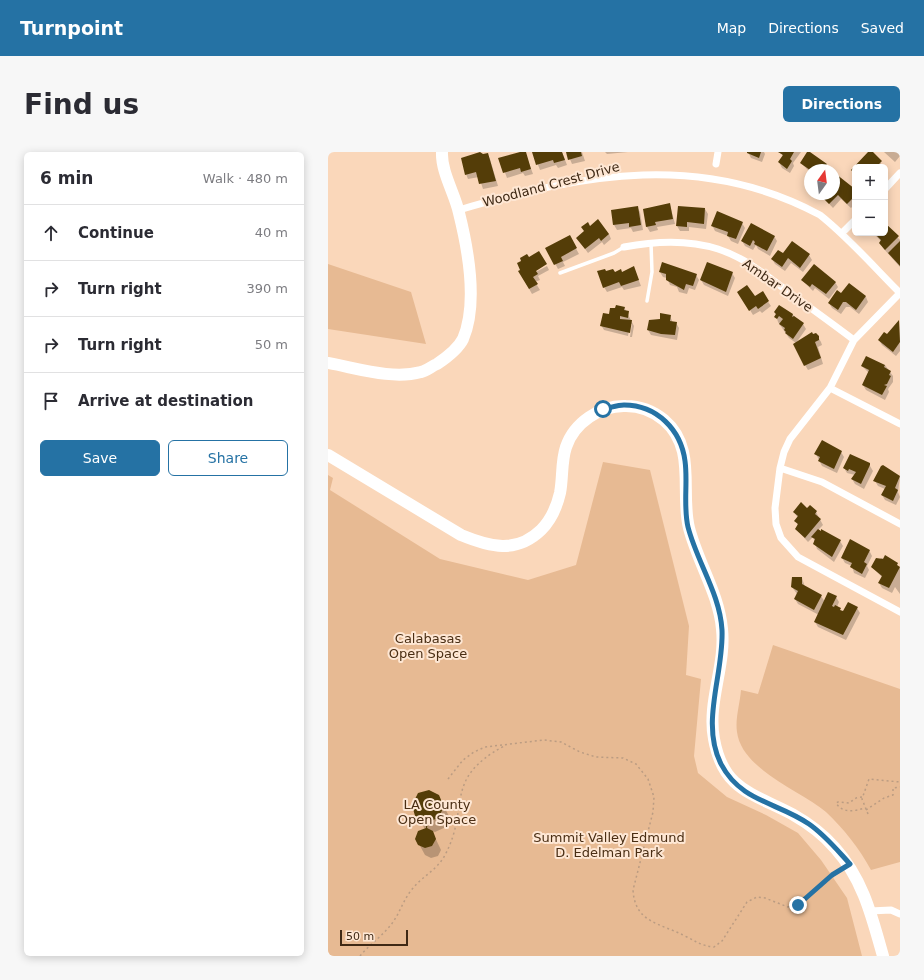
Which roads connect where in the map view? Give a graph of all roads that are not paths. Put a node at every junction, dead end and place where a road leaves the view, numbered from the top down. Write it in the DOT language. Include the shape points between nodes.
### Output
graph roads {
  1 [pos="442,152"];
  2 [pos="718,152"];
  3 [pos="716,165"];
  4 [pos="594,171"];
  5 [pos="900,173"];
  6 [pos="888,186"];
  7 [pos="784,190"];
  8 [pos="459,210"];
  9 [pos="852,223"];
  10 [pos="842,233"];
  11 [pos="651,242"];
  12 [pos="624,247"];
  13 [pos="560,273"];
  14 [pos="900,293"];
  15 [pos="647,301"];
  16 [pos="854,340"];
  17 [pos="328,363"];
  18 [pos="830,388"];
  19 [pos="900,424"];
  20 [pos="328,455"];
  21 [pos="780,468"];
  22 [pos="900,524"];
  23 [pos="900,612"];
  24 [pos="870,911"];
  25 [pos="900,914"];
  26 [pos="883,956"];
  1 -- 8 [label="main road"];
  2 -- 3 [label="street"];
  4 -- 8 [label="street, Woodland Crest Drive"];
  5 -- 6 [label="street"];
  7 -- 10 [label="street"];
  8 -- 17 [label="main road" via="467,253 470,292 467,324 462,340 447,358 422,372 393,374"];
  9 -- 10 [label="street"];
  10 -- 14 [label="street"];
  11 -- 12 [label="street, Ambar Drive"];
  11 -- 15 [label="lane" via="652,272"];
  11 -- 16 [label="street, Ambar Drive" via="690,243 717,249 753,265"];
  12 -- 13 [label="lane"];
  14 -- 16 [label="street"];
  16 -- 18 [label="street"];
  18 -- 19 [label="street"];
  18 -- 21 [label="street" via="790,439"];
  20 -- 24 [label="main road" via="461,535 482,543 509,546 532,538 545,526 555,510 560,493 566,447 574,431 586,418 603,409 624,405 656,413 671,426 680,442 685,460 688,525 716,601 722,629 722,651 712,720 719,758 740,789 809,824 823,835 850,864 863,889"];
  21 -- 22 [label="street" via="822,482"];
  21 -- 23 [label="street" via="775,508 776,524 788,548 798,557"];
  24 -- 25 [label="street" via="891,910"];
  24 -- 26 [label="main road"];
}
